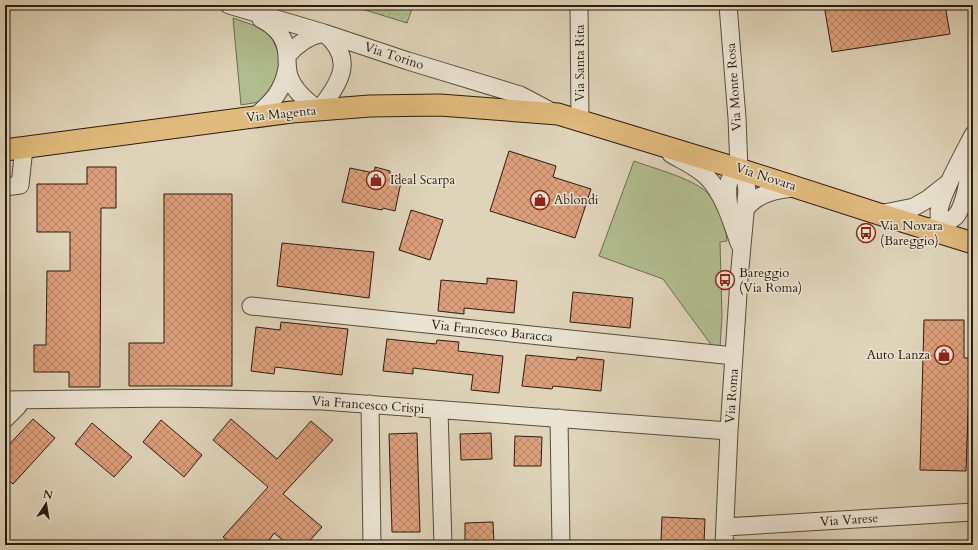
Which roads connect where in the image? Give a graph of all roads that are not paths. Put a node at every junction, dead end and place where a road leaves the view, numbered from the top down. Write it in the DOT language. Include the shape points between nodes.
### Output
graph roads {
  1 [pos="228,5"];
  2 [pos="579,5"];
  3 [pos="728,5"];
  4 [pos="324,33"];
  5 [pos="287,62"];
  6 [pos="319,110"];
  7 [pos="558,114"];
  8 [pos="255,117"];
  9 [pos="580,121"];
  10 [pos="973,135"];
  11 [pos="654,144"];
  12 [pos="14,149"];
  13 [pos="973,150"];
  14 [pos="739,169"];
  15 [pos="950,182"];
  16 [pos="5,187"];
  17 [pos="800,188"];
  18 [pos="970,191"];
  19 [pos="745,210"];
  20 [pos="879,214"];
  21 [pos="731,221"];
  22 [pos="948,233"];
  23 [pos="741,247"];
  24 [pos="251,306"];
  25 [pos="734,356"];
  26 [pos="11,400"];
  27 [pos="370,404"];
  28 [pos="439,410"];
  29 [pos="559,418"];
  30 [pos="5,419"];
  31 [pos="729,430"];
  32 [pos="973,512"];
  33 [pos="725,528"];
  34 [pos="372,545"];
  35 [pos="443,545"];
  36 [pos="561,545"];
  37 [pos="724,545"];
  1 -- 4 [label="street, Via Torino"];
  1 -- 5 [label="street" via="273,26 283,39"];
  2 -- 9 [label="street, Via Santa Rita"];
  3 -- 14 [label="street, Via Monte Rosa"];
  4 -- 5 [label="street" via="314,35 294,47"];
  4 -- 6 [label="street" via="335,42 343,61 337,84"];
  4 -- 7 [label="street, Via Torino" via="520,95"];
  5 -- 6 [label="street" via="288,75 296,91"];
  5 -- 8 [label="street" via="285,80 278,94"];
  6 -- 7 [label="main road, Via Magenta" via="440,105"];
  6 -- 8 [label="main road, Via Magenta"];
  7 -- 9 [label="main road, Via Novara"];
  8 -- 12 [label="main road, Via Magenta"];
  9 -- 11 [label="main road, Via Novara"];
  10 -- 15 [label="street"];
  11 -- 14 [label="main road, Via Novara"];
  11 -- 21 [label="street" via="707,176"];
  12 -- 16 [label="street" via="20,185"];
  13 -- 18 [label="street"];
  14 -- 17 [label="main road, Via Novara"];
  14 -- 19 [label="street, Via Monte Rosa" via="744,173 746,182"];
  14 -- 21 [label="street" via="730,176 728,182"];
  15 -- 20 [label="street" via="914,207"];
  15 -- 22 [label="street" via="941,202 939,214"];
  17 -- 19 [label="street" via="766,194"];
  17 -- 20 [label="main road, Via Novara"];
  18 -- 22 [label="street"];
  19 -- 23 [label="street, Via Roma"];
  20 -- 22 [label="main road, Via Novara"];
  21 -- 23 [label="street"];
  23 -- 25 [label="street, Via Roma"];
  24 -- 25 [label="street, Via Francesco Baracca"];
  25 -- 31 [label="street, Via Roma"];
  26 -- 27 [label="street, Via Francesco Crispi" via="172,398"];
  26 -- 30 [label="street" via="18,406"];
  27 -- 28 [label="street, Via Francesco Crispi"];
  27 -- 34 [label="street"];
  28 -- 29 [label="street, Via Francesco Crispi"];
  28 -- 35 [label="street"];
  29 -- 31 [label="street, Via Francesco Crispi"];
  29 -- 36 [label="street"];
  31 -- 33 [label="street, Via Roma"];
  32 -- 33 [label="street, Via Varese"];
  33 -- 37 [label="street, Via Roma"];
}
